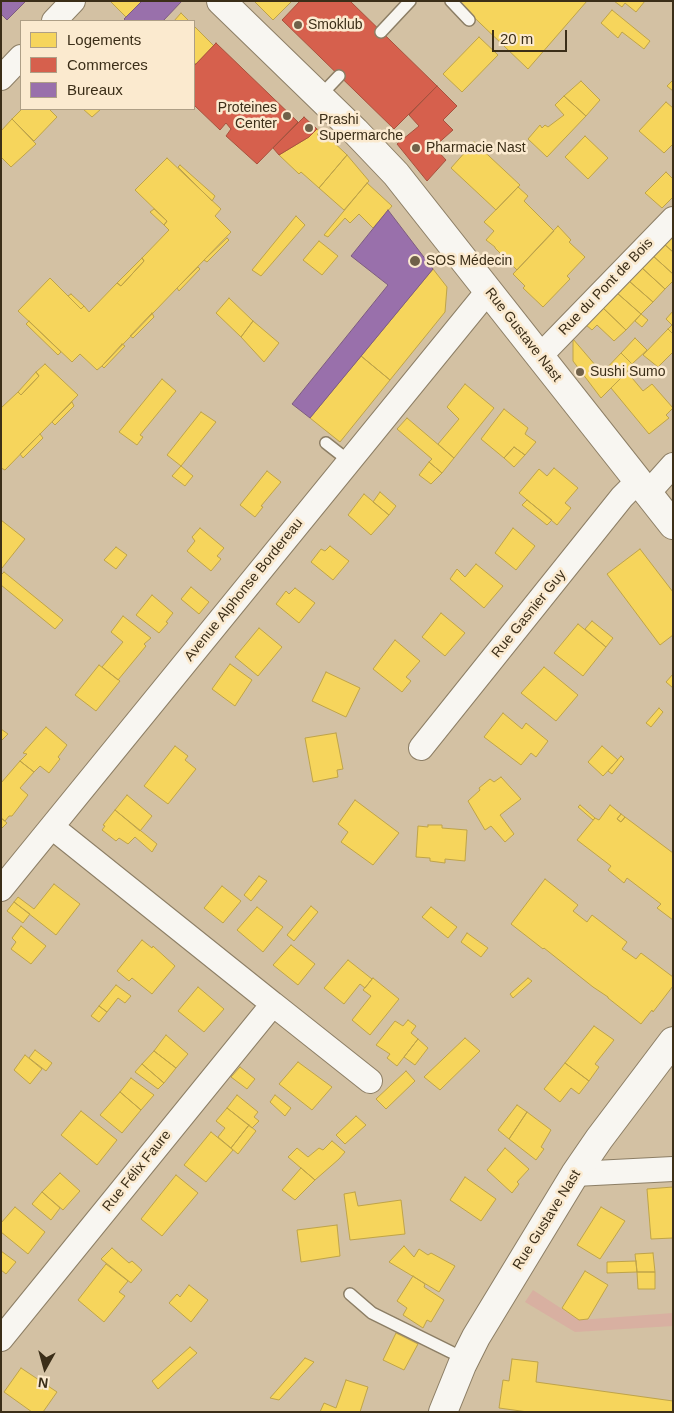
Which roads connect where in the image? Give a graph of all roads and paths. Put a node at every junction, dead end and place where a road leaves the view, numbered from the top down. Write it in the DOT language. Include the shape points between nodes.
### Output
graph roads {
  1 [pos="73,1"];
  2 [pos="221,1"];
  3 [pos="410,1"];
  4 [pos="451,1"];
  5 [pos="55,20"];
  6 [pos="469,20"];
  7 [pos="381,32"];
  8 [pos="20,58"];
  9 [pos="339,76"];
  10 [pos="1,78"];
  11 [pos="320,96"];
  12 [pos="673,219"];
  13 [pos="488,291"];
  14 [pos="540,356"];
  15 [pos="326,443"];
  16 [pos="349,461"];
  17 [pos="673,465"];
  18 [pos="643,487"];
  19 [pos="673,525"];
  20 [pos="421,748"];
  21 [pos="52,827"];
  22 [pos="1,889"];
  23 [pos="273,1004"];
  24 [pos="673,1041"];
  25 [pos="370,1081"];
  26 [pos="673,1169"];
  27 [pos="575,1174"];
  28 [pos="350,1294"];
  29 [pos="1,1339"];
  30 [pos="465,1359"];
  31 [pos="443,1412"];
  1 -- 5 [label="street"];
  2 -- 11 [label="street, Rue Gustave Nast"];
  3 -- 7 [label="lane"];
  4 -- 6 [label="lane"];
  8 -- 10 [label="street"];
  9 -- 11 [label="lane"];
  11 -- 13 [label="street, Rue Gustave Nast" via="396,174"];
  12 -- 14 [label="street, Rue du Pont de Bois"];
  13 -- 14 [label="street, Rue Gustave Nast"];
  13 -- 16 [label="street, Avenue Alphonse Bordereau"];
  14 -- 18 [label="street, Rue Gustave Nast"];
  15 -- 16 [label="lane"];
  16 -- 21 [label="street, Avenue Alphonse Bordereau"];
  17 -- 18 [label="street, Rue Gasnier Guy"];
  18 -- 19 [label="street, Rue Gustave Nast"];
  18 -- 20 [label="street, Rue Gasnier Guy" via="622,498"];
  21 -- 22 [label="street, Avenue Alphonse Bordereau"];
  21 -- 23 [label="street"];
  23 -- 25 [label="street"];
  23 -- 29 [label="street, Rue Félix Faure"];
  24 -- 27 [label="street, Rue Gustave Nast"];
  26 -- 27 [label="street"];
  27 -- 30 [label="street, Rue Gustave Nast"];
  28 -- 30 [label="lane" via="372,1312"];
  30 -- 31 [label="street, Rue Gustave Nast"];
}
